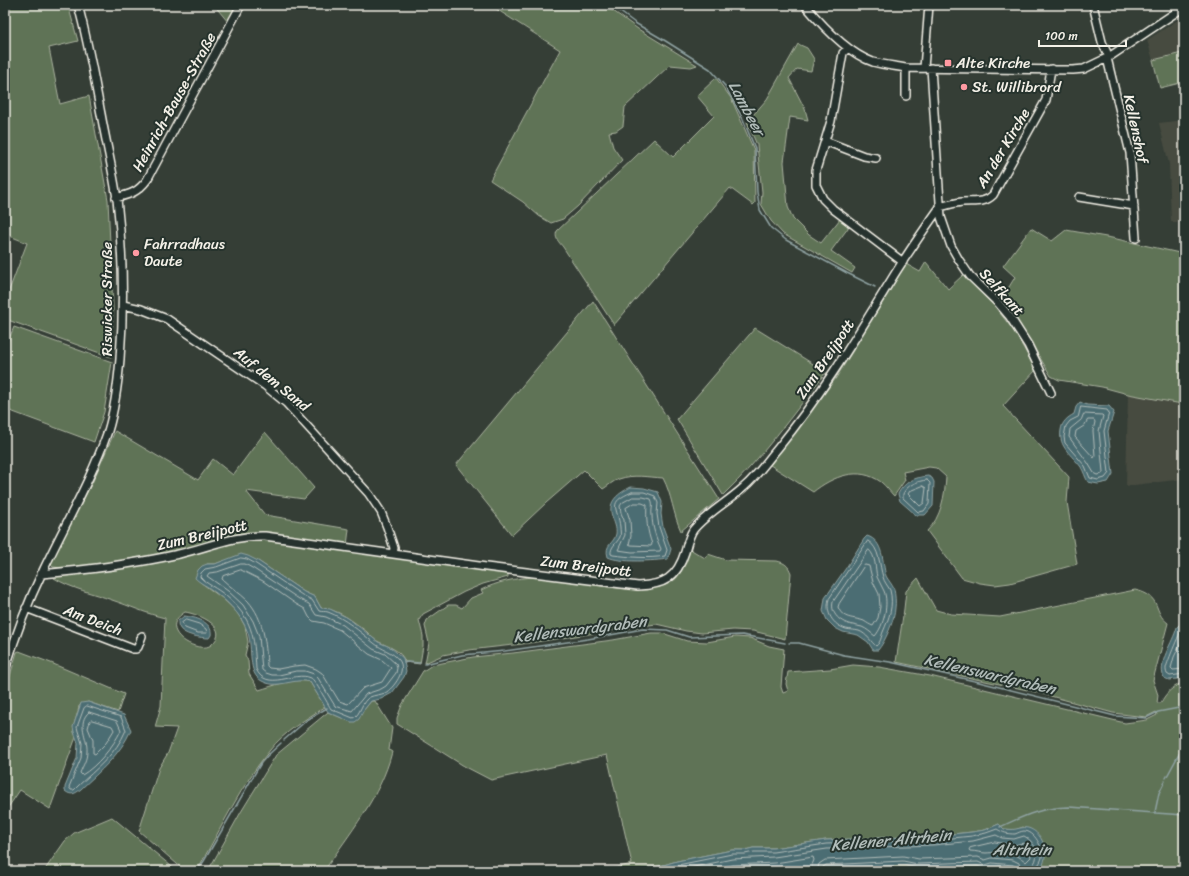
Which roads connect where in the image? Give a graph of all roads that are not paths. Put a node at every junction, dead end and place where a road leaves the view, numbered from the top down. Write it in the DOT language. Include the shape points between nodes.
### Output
graph roads {
  1 [pos="78,5"];
  2 [pos="241,5"];
  3 [pos="805,5"];
  4 [pos="929,5"];
  5 [pos="1093,5"];
  6 [pos="1184,7"];
  7 [pos="848,48"];
  8 [pos="1108,58"];
  9 [pos="906,68"];
  10 [pos="928,68"];
  11 [pos="1051,70"];
  12 [pos="906,96"];
  13 [pos="825,141"];
  14 [pos="876,158"];
  15 [pos="116,198"];
  16 [pos="1080,198"];
  17 [pos="1134,206"];
  18 [pos="940,207"];
  19 [pos="1136,238"];
  20 [pos="903,262"];
  21 [pos="123,305"];
  22 [pos="1051,393"];
  23 [pos="394,554"];
  24 [pos="41,574"];
  25 [pos="26,608"];
  26 [pos="142,636"];
  27 [pos="5,670"];
  1 -- 15 [label="street, Riswicker Straße" via="88,42"];
  2 -- 15 [label="street, Heinrich-Bause-Straße" via="147,180 140,189"];
  3 -- 7 [label="street"];
  4 -- 10 [label="street"];
  5 -- 8 [label="street, Kellenshof"];
  6 -- 8 [label="street"];
  7 -- 9 [label="street" via="871,61"];
  7 -- 13 [label="street" via="843,54"];
  8 -- 11 [label="street" via="1084,69"];
  8 -- 17 [label="street, Kellenshof" via="1130,154"];
  9 -- 10 [label="street"];
  9 -- 12 [label="street"];
  10 -- 11 [label="street"];
  10 -- 18 [label="street"];
  11 -- 18 [label="street, An der Kirche" via="1046,100 993,195 981,202 962,202"];
  13 -- 14 [label="street"];
  13 -- 20 [label="street" via="816,170 816,185 823,199"];
  15 -- 21 [label="street, Riswicker Straße"];
  16 -- 17 [label="street"];
  17 -- 19 [label="street, Kellenshof"];
  18 -- 20 [label="street, Zum Breijpott"];
  18 -- 22 [label="street, Selfkant" via="951,246 959,260 970,276 1010,317 1028,345"];
  20 -- 23 [label="street, Zum Breijpott" via="838,366 796,425 745,486 693,530 680,566 674,575 661,583 638,586"];
  21 -- 23 [label="street, Auf dem Sand" via="167,319 286,403 369,494 381,512"];
  21 -- 24 [label="street, Riswicker Straße" via="118,380 108,430 94,468"];
  23 -- 24 [label="street, Zum Breijpott" via="255,535 150,560"];
  24 -- 25 [label="street, Riswicker Straße"];
  25 -- 26 [label="street, Am Deich" via="136,650"];
  25 -- 27 [label="street, Riswicker Straße"];
}
